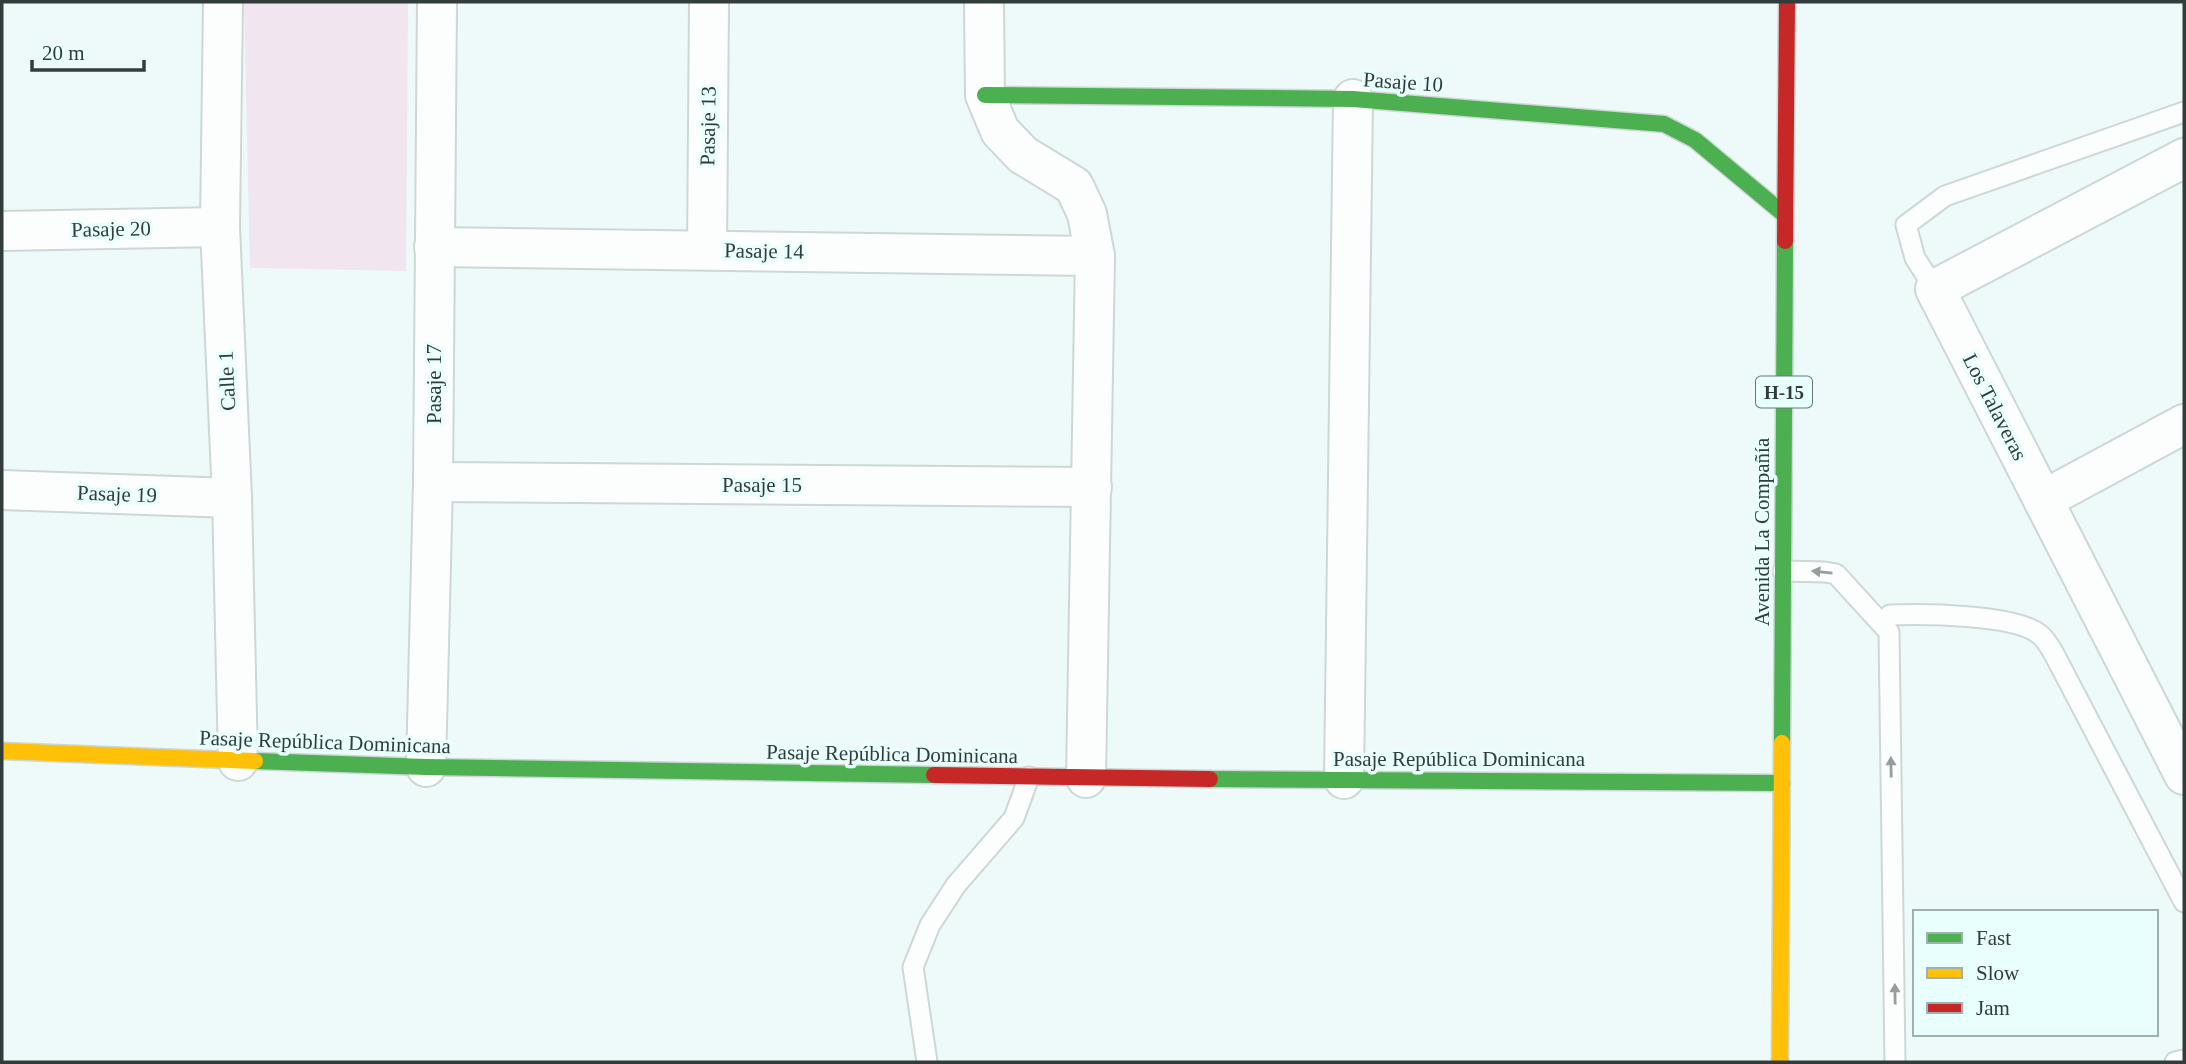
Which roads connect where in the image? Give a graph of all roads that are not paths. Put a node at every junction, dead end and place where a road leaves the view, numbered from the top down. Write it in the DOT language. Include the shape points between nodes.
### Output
graph roads {
  1 [pos="223,2"];
  2 [pos="436,2"];
  3 [pos="709,2"];
  4 [pos="984,2"];
  5 [pos="1787,2"];
  6 [pos="985,95"];
  7 [pos="1353,99"];
  8 [pos="2184,111"];
  9 [pos="2184,158"];
  10 [pos="1786,215"];
  11 [pos="220,227"];
  12 [pos="2,231"];
  13 [pos="434,247"];
  14 [pos="707,250"];
  15 [pos="1095,256"];
  16 [pos="1935,289"];
  17 [pos="2184,424"];
  18 [pos="433,482"];
  19 [pos="1092,487"];
  20 [pos="2,491"];
  21 [pos="232,498"];
  22 [pos="2043,500"];
  23 [pos="1783,571"];
  24 [pos="1882,624"];
  25 [pos="2170,711"];
  26 [pos="2,751"];
  27 [pos="238,761"];
  28 [pos="426,767"];
  29 [pos="2184,775"];
  30 [pos="1029,777"];
  31 [pos="1086,778"];
  32 [pos="1344,779"];
  33 [pos="1782,783"];
  34 [pos="2184,902"];
  35 [pos="2184,1060"];
  36 [pos="927,1062"];
  37 [pos="1780,1062"];
  38 [pos="1895,1062"];
  39 [pos="2175,1062"];
  1 -- 11 [label="street, Calle 1"];
  2 -- 13 [label="street, Pasaje 17"];
  3 -- 14 [label="street, Pasaje 13"];
  4 -- 6 [label="street"];
  5 -- 10 [label="street, Avenida La Compañía / H-15"];
  6 -- 7 [label="street, Pasaje 10"];
  6 -- 15 [label="street" via="1000,131 1023,155 1074,186 1087,214"];
  7 -- 10 [label="street, Pasaje 10" via="1664,124 1695,140"];
  7 -- 32 [label="street"];
  8 -- 16 [label="lane" via="1945,195 1906,225 1915,258"];
  9 -- 16 [label="street"];
  10 -- 23 [label="street, Avenida La Compañía / H-15"];
  11 -- 12 [label="street, Pasaje 20"];
  11 -- 21 [label="street, Calle 1"];
  13 -- 14 [label="street, Pasaje 14"];
  13 -- 18 [label="street, Pasaje 17"];
  14 -- 15 [label="street, Pasaje 14"];
  15 -- 19 [label="street"];
  16 -- 22 [label="street, Los Talaveras"];
  17 -- 22 [label="street"];
  18 -- 19 [label="street, Pasaje 15"];
  18 -- 28 [label="street, Pasaje 17"];
  19 -- 31 [label="street"];
  20 -- 21 [label="street, Pasaje 19"];
  21 -- 27 [label="street, Calle 1"];
  22 -- 25 [label="street, Los Talaveras"];
  24 -- 23 [label="lane, one-way" via="1836,574"];
  23 -- 33 [label="street, Avenida La Compañía / H-15"];
  24 -- 34 [label="lane" via="1890,615 1935,614 2017,624 2040,634"];
  38 -- 24 [label="lane, one-way" via="1889,632"];
  25 -- 29 [label="street, Los Talaveras"];
  26 -- 27 [label="street, Pasaje República Dominicana"];
  27 -- 28 [label="street, Pasaje República Dominicana"];
  28 -- 30 [label="street, Pasaje República Dominicana"];
  30 -- 31 [label="street, Pasaje República Dominicana"];
  30 -- 36 [label="lane" via="1014,818 956,885 930,925 913,967"];
  31 -- 32 [label="street, Pasaje República Dominicana"];
  32 -- 33 [label="street, Pasaje República Dominicana"];
  33 -- 37 [label="street, Avenida La Compañía / H-15"];
  35 -- 39 [label="lane"];
}
